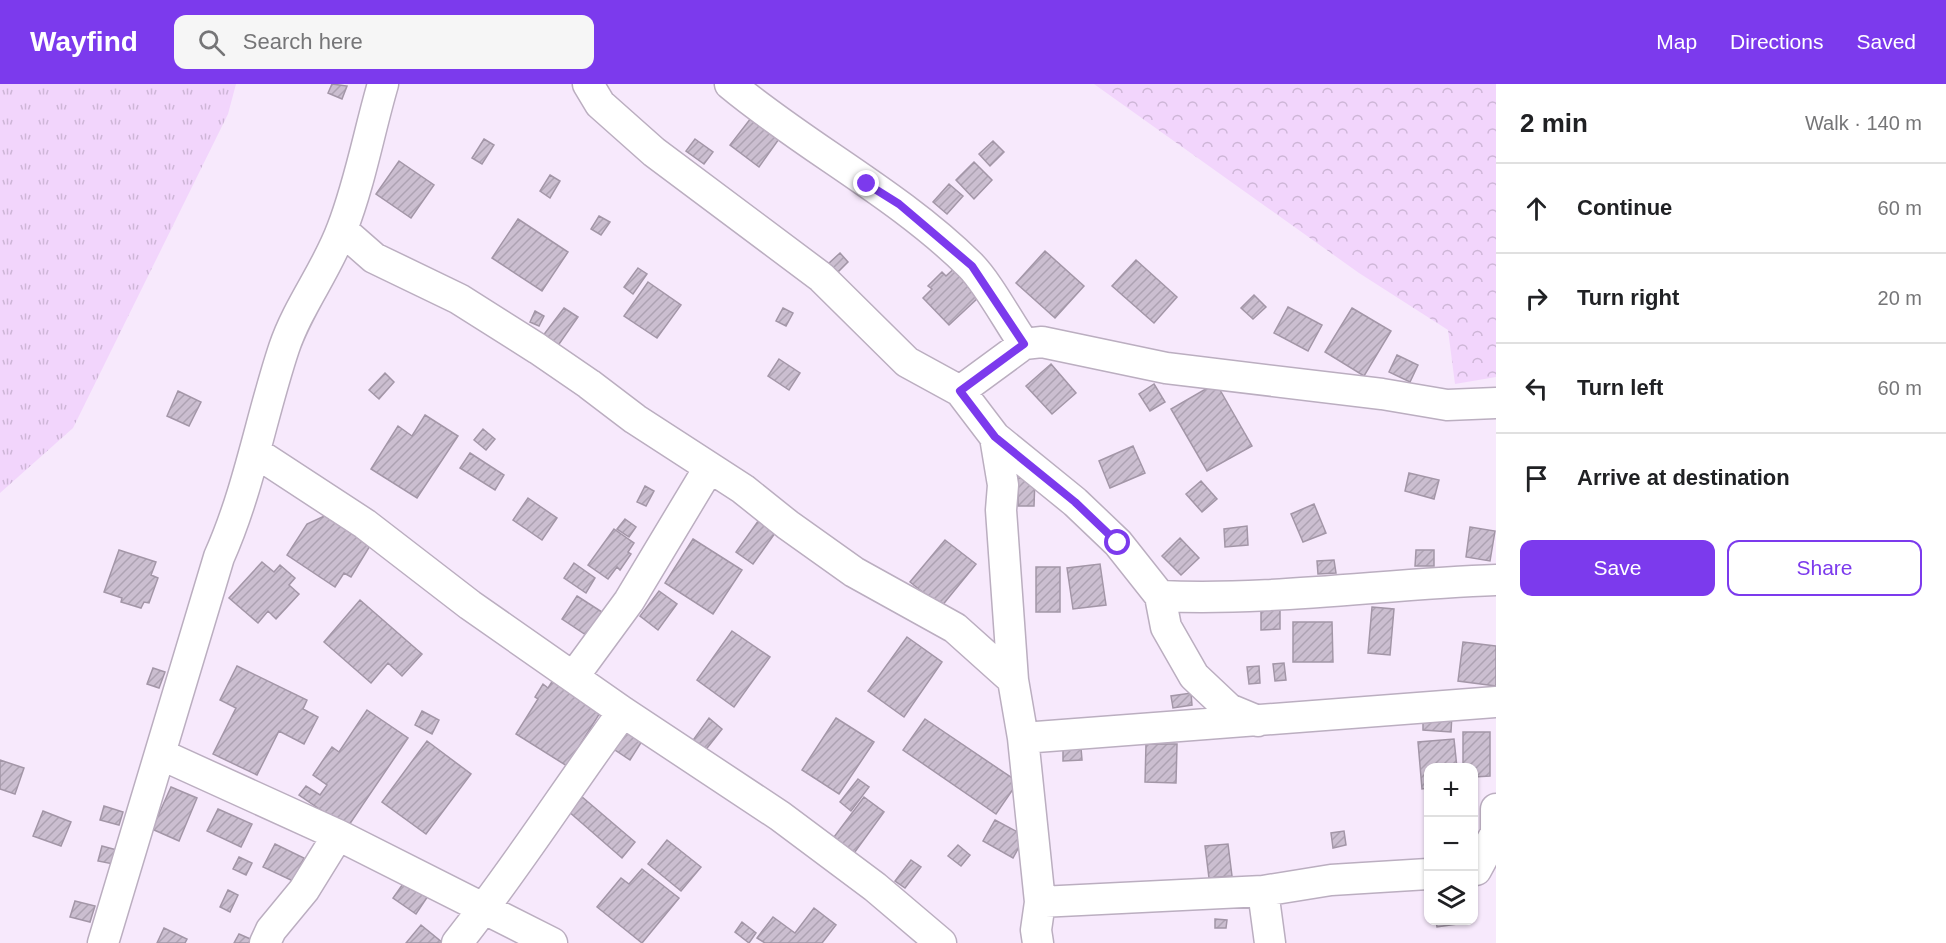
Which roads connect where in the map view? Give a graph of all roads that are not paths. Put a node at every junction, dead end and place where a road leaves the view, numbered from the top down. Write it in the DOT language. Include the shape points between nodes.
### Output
graph roads {
  1 [pos="383,84"];
  2 [pos="588,84"];
  3 [pos="730,84"];
  4 [pos="342,230"];
  5 [pos="1024,344"];
  6 [pos="960,391"];
  7 [pos="1496,403"];
  8 [pos="995,437"];
  9 [pos="255,452"];
  10 [pos="709,468"];
  11 [pos="1496,580"];
  12 [pos="1160,596"];
  13 [pos="574,676"];
  14 [pos="1013,680"];
  15 [pos="1496,702"];
  16 [pos="623,712"];
  17 [pos="1258,721"];
  18 [pos="1023,738"];
  19 [pos="160,754"];
  20 [pos="1496,808"];
  21 [pos="338,835"];
  22 [pos="1482,870"];
  23 [pos="1424,874"];
  24 [pos="1263,891"];
  25 [pos="1040,902"];
  26 [pos="484,909"];
  27 [pos="103,943"];
  28 [pos="264,943"];
  29 [pos="457,943"];
  30 [pos="552,943"];
  31 [pos="941,943"];
  32 [pos="1038,943"];
  33 [pos="1270,943"];
  1 -- 4 [label="street"];
  2 -- 6 [label="street" via="600,104 646,145 821,277 907,362"];
  3 -- 5 [label="street" via="769,116 899,204 972,266"];
  4 -- 9 [label="street" via="284,347"];
  4 -- 10 [label="street" via="374,258 487,315"];
  5 -- 6 [label="street"];
  5 -- 7 [label="street" via="1042,342 1166,368 1447,405"];
  6 -- 8 [label="street"];
  8 -- 12 [label="street" via="1118,543"];
  8 -- 14 [label="street" via="1003,485 1001,510"];
  9 -- 13 [label="street" via="365,524 470,605"];
  9 -- 19 [label="street"];
  10 -- 13 [label="street" via="629,601"];
  10 -- 14 [label="street" via="854,572 955,628"];
  11 -- 12 [label="street" via="1277,594"];
  12 -- 17 [label="street" via="1166,627 1194,676 1229,709"];
  13 -- 16 [label="street"];
  14 -- 18 [label="street"];
  15 -- 17 [label="street"];
  16 -- 26 [label="street"];
  16 -- 31 [label="street" via="780,816 875,887"];
  17 -- 18 [label="street"];
  18 -- 25 [label="street"];
  19 -- 21 [label="street"];
  19 -- 27 [label="street"];
  20 -- 22 [label="street" via="1496,833"];
  21 -- 26 [label="street"];
  21 -- 28 [label="street" via="304,890 270,930"];
  23 -- 24 [label="street" via="1331,880"];
  24 -- 25 [label="street"];
  24 -- 33 [label="street"];
  25 -- 32 [label="street"];
  26 -- 29 [label="street"];
  26 -- 30 [label="street"];
}
